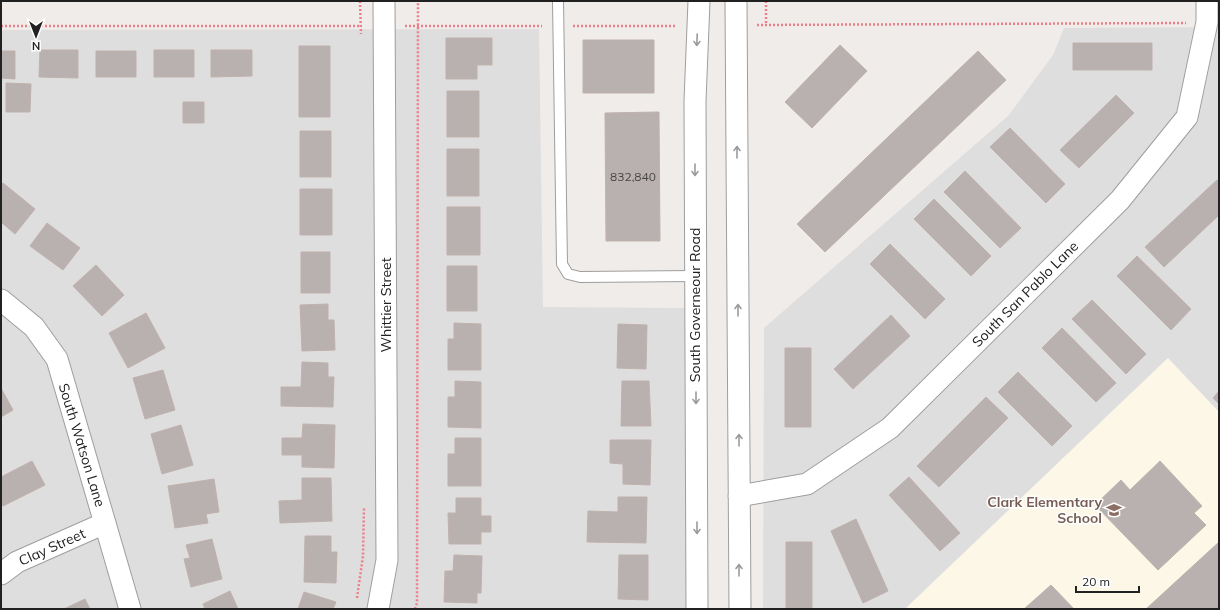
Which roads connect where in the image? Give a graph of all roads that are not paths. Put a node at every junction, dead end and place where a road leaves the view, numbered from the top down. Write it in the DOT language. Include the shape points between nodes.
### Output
graph roads {
  1 [pos="384,1"];
  2 [pos="558,1"];
  3 [pos="699,1"];
  4 [pos="736,1"];
  5 [pos="1207,1"];
  6 [pos="695,276"];
  7 [pos="1,300"];
  8 [pos="739,496"];
  9 [pos="105,523"];
  10 [pos="1,574"];
  11 [pos="130,609"];
  12 [pos="378,609"];
  13 [pos="697,609"];
  14 [pos="740,609"];
  1 -- 12 [label="street, Whittier Street" via="387,560"];
  2 -- 6 [label="lane" via="562,264 568,274 580,278"];
  3 -- 6 [label="street, South Governeour Road, one-way" via="695,101"];
  8 -- 4 [label="street, one-way"];
  5 -- 8 [label="street, South San Pablo Lane" via="1207,22 1186,117 1120,200 890,428 807,484"];
  6 -- 13 [label="street, South Governeour Road, one-way"];
  7 -- 9 [label="street, South Watson Lane" via="34,327 57,359"];
  14 -- 8 [label="street, one-way"];
  9 -- 10 [label="street, Clay Street" via="17,562"];
  9 -- 11 [label="street, South Watson Lane"];
}
